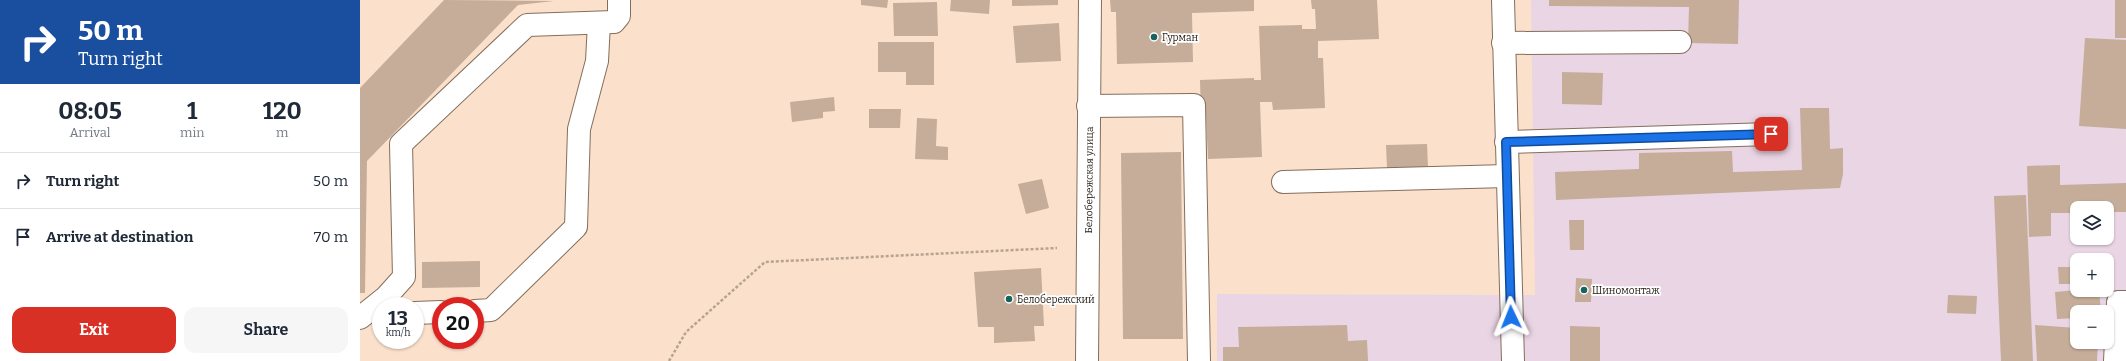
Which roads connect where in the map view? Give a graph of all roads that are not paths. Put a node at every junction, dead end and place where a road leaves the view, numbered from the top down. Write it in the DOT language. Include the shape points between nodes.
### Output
graph roads {
  1 [pos="620,0"];
  2 [pos="1090,0"];
  3 [pos="1503,0"];
  4 [pos="599,23"];
  5 [pos="1680,42"];
  6 [pos="1503,43"];
  7 [pos="1088,106"];
  8 [pos="1771,134"];
  9 [pos="1506,142"];
  10 [pos="1507,176"];
  11 [pos="1283,182"];
  12 [pos="2126,302"];
  13 [pos="484,310"];
  14 [pos="368,316"];
  15 [pos="1087,361"];
  16 [pos="1199,361"];
  17 [pos="1513,361"];
  18 [pos="2115,361"];
  1 -- 4 [label="street" via="618,21"];
  2 -- 7 [label="street, Белобережская улица"];
  3 -- 6 [label="street"];
  4 -- 13 [label="street" via="597,61 579,129 576,227 491,310"];
  4 -- 14 [label="street" via="528,25 401,144 404,277"];
  5 -- 6 [label="street"];
  6 -- 9 [label="street"];
  7 -- 15 [label="street, Белобережская улица"];
  7 -- 16 [label="street" via="1194,105"];
  8 -- 9 [label="street"];
  9 -- 10 [label="street"];
  10 -- 11 [label="street"];
  10 -- 17 [label="street"];
  12 -- 18 [label="street" via="2118,302"];
}
